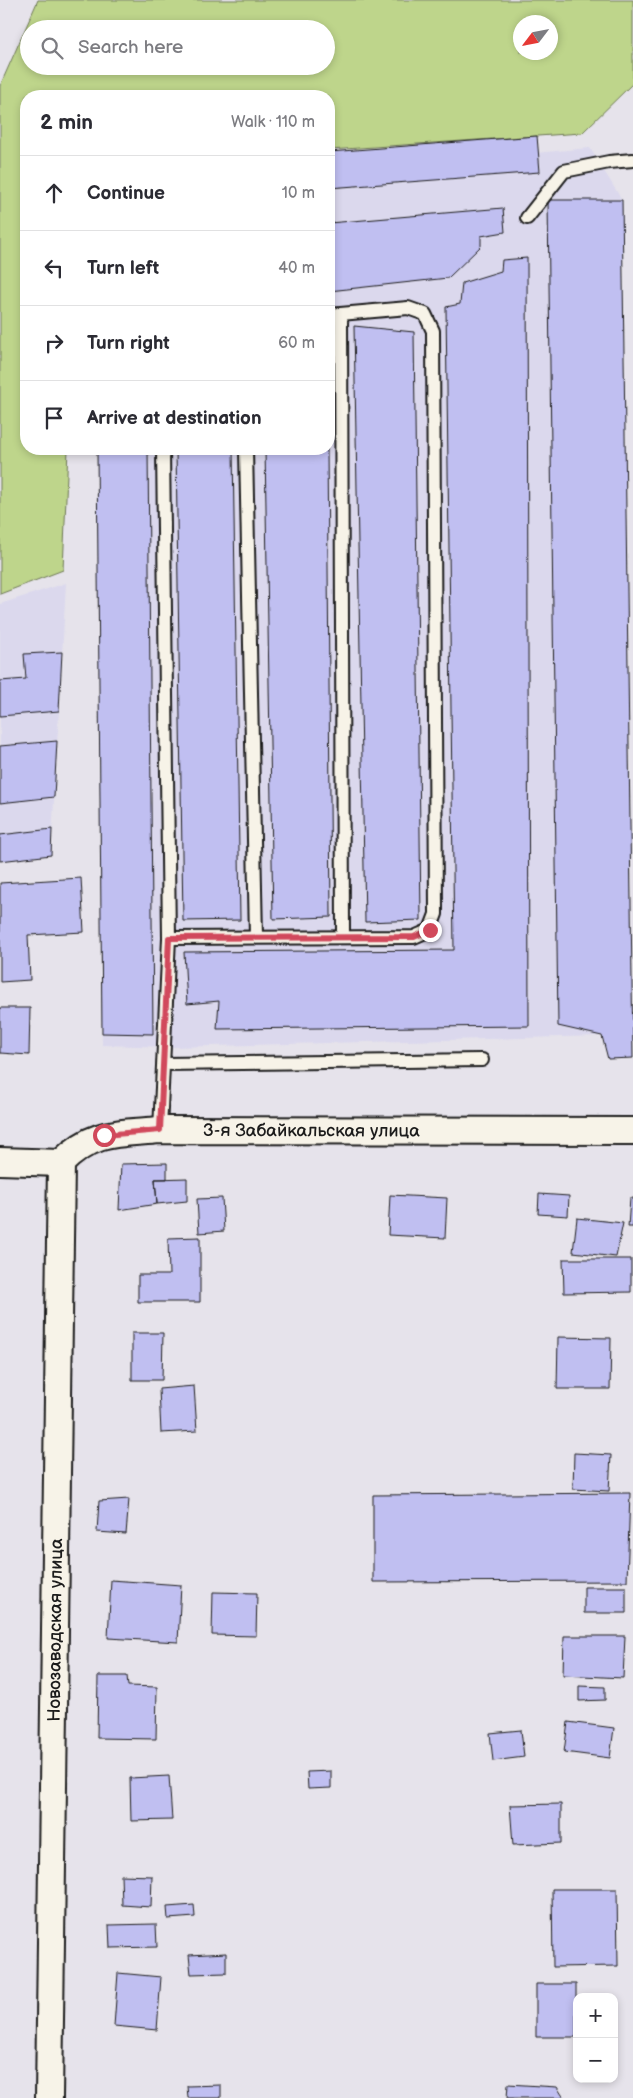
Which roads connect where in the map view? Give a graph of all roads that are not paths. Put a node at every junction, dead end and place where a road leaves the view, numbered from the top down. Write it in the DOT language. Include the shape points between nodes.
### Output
graph roads {
  1 [pos="633,160"];
  2 [pos="527,218"];
  3 [pos="335,315"];
  4 [pos="163,455"];
  5 [pos="246,455"];
  6 [pos="256,937"];
  7 [pos="343,937"];
  8 [pos="169,938"];
  9 [pos="482,1060"];
  10 [pos="164,1064"];
  11 [pos="160,1130"];
  12 [pos="633,1131"];
  13 [pos="0,1161"];
  14 [pos="61,1163"];
  15 [pos="49,2098"];
  1 -- 2 [label="lane" via="564,171"];
  3 -- 7 [label="lane"];
  3 -- 7 [label="lane" via="408,308 425,314 433,331 436,914 430,930 414,937"];
  4 -- 8 [label="lane"];
  5 -- 6 [label="lane"];
  6 -- 7 [label="lane"];
  6 -- 8 [label="lane"];
  8 -- 10 [label="lane"];
  9 -- 10 [label="lane"];
  10 -- 11 [label="lane"];
  11 -- 12 [label="street, 3-я Забайкальская улица"];
  11 -- 14 [label="street, 3-я Забайкальская улица" via="104,1135 78,1147"];
  13 -- 14 [label="street"];
  14 -- 15 [label="street, Новозаводская улица"];
}
